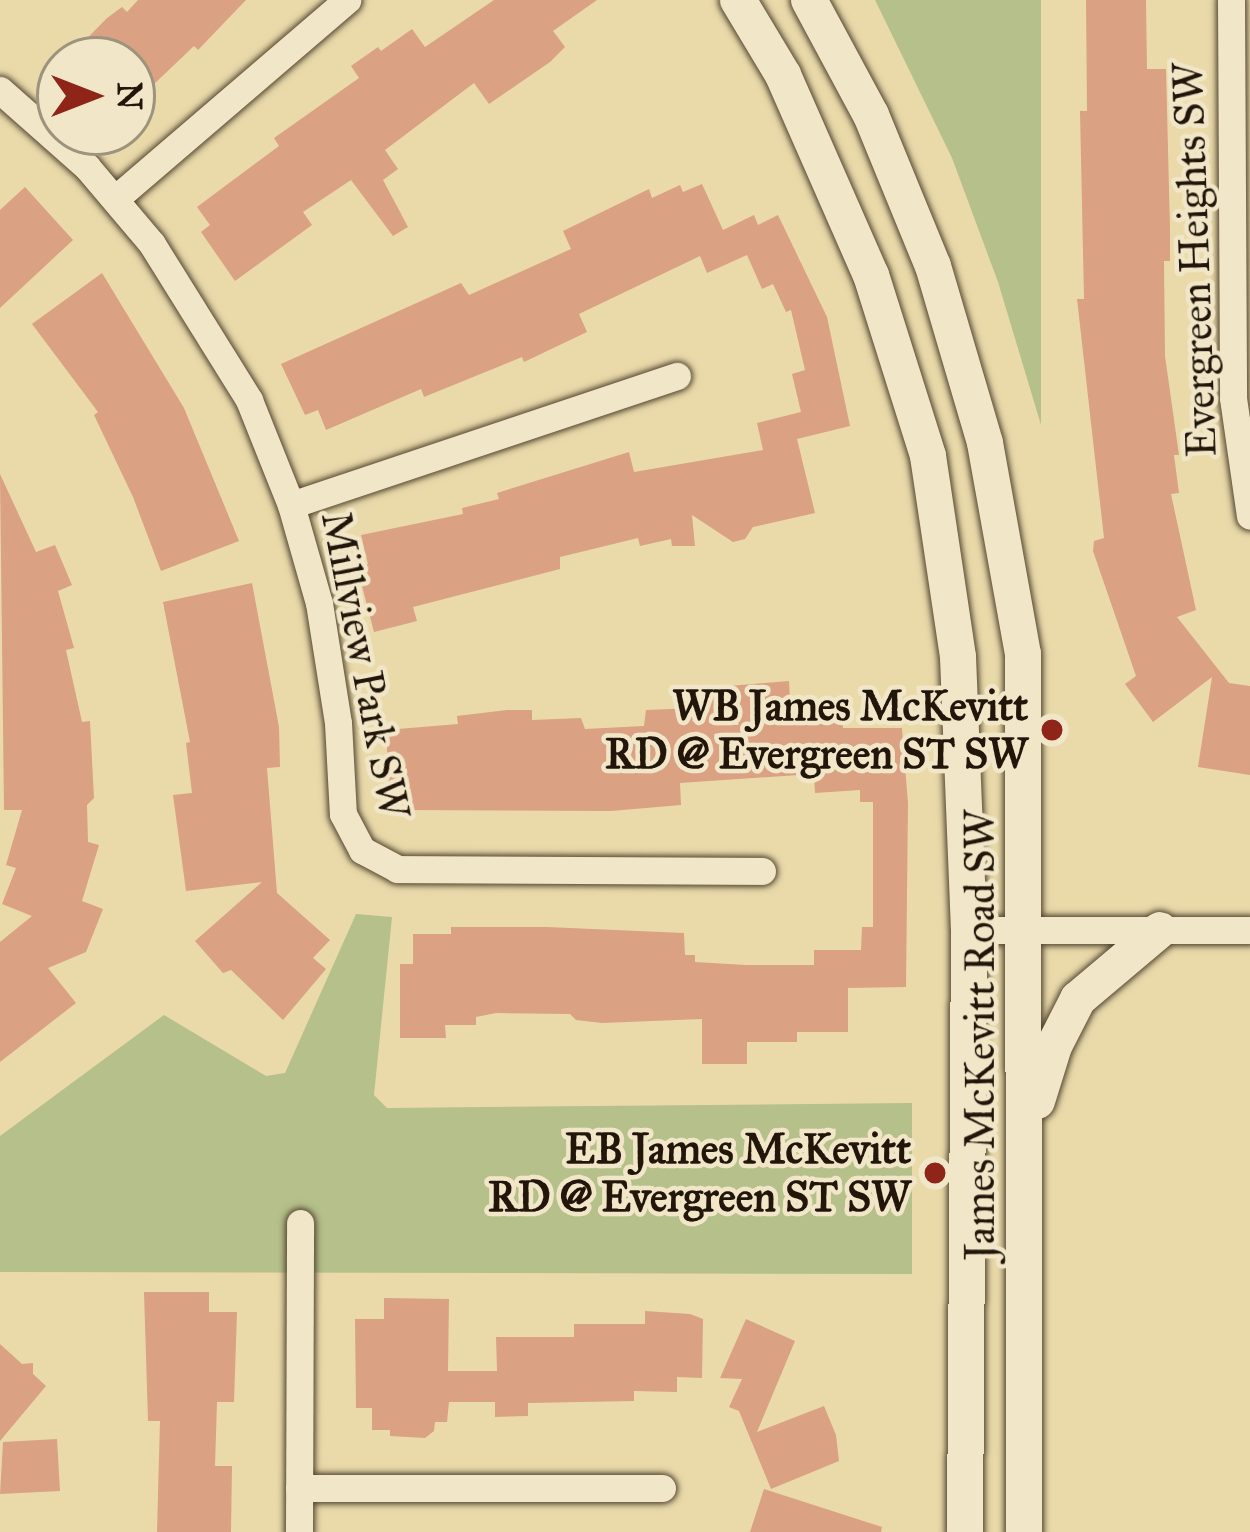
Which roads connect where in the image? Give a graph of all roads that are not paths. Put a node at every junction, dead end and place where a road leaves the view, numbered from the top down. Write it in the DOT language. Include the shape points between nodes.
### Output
graph roads {
  1 [pos="347,0"];
  2 [pos="739,0"];
  3 [pos="809,0"];
  4 [pos="1231,0"];
  5 [pos="0,90"];
  6 [pos="1240,183"];
  7 [pos="115,199"];
  8 [pos="677,376"];
  9 [pos="291,505"];
  10 [pos="1250,516"];
  11 [pos="762,871"];
  12 [pos="1027,929"];
  13 [pos="968,930"];
  14 [pos="1160,930"];
  15 [pos="1250,930"];
  16 [pos="1025,1139"];
  17 [pos="300,1223"];
  18 [pos="299,1488"];
  19 [pos="662,1488"];
  20 [pos="299,1532"];
  21 [pos="965,1532"];
  22 [pos="1024,1532"];
  1 -- 7 [label="street"];
  2 -- 13 [label="main road, James McKevitt Road SW" via="840,198 928,456 958,657"];
  3 -- 12 [label="main road, James McKevitt Road SW" via="913,211 985,443 1023,654"];
  4 -- 6 [label="street, Evergreen Heights SW"];
  5 -- 7 [label="street, Millview Park SW"];
  6 -- 10 [label="street, Evergreen Heights SW" via="1233,398"];
  7 -- 9 [label="street, Millview Park SW" via="219,345"];
  8 -- 9 [label="street"];
  9 -- 11 [label="street, Millview Park SW" via="331,667 343,814 362,850 397,869"];
  12 -- 13 [label="street"];
  12 -- 14 [label="street"];
  12 -- 16 [label="main road, James McKevitt Road SW"];
  13 -- 21 [label="main road, James McKevitt Road SW"];
  14 -- 15 [label="street"];
  14 -- 16 [label="main road" via="1078,999"];
  16 -- 22 [label="main road, James McKevitt Road SW"];
  17 -- 18 [label="street"];
  18 -- 19 [label="street"];
  18 -- 20 [label="street"];
}
